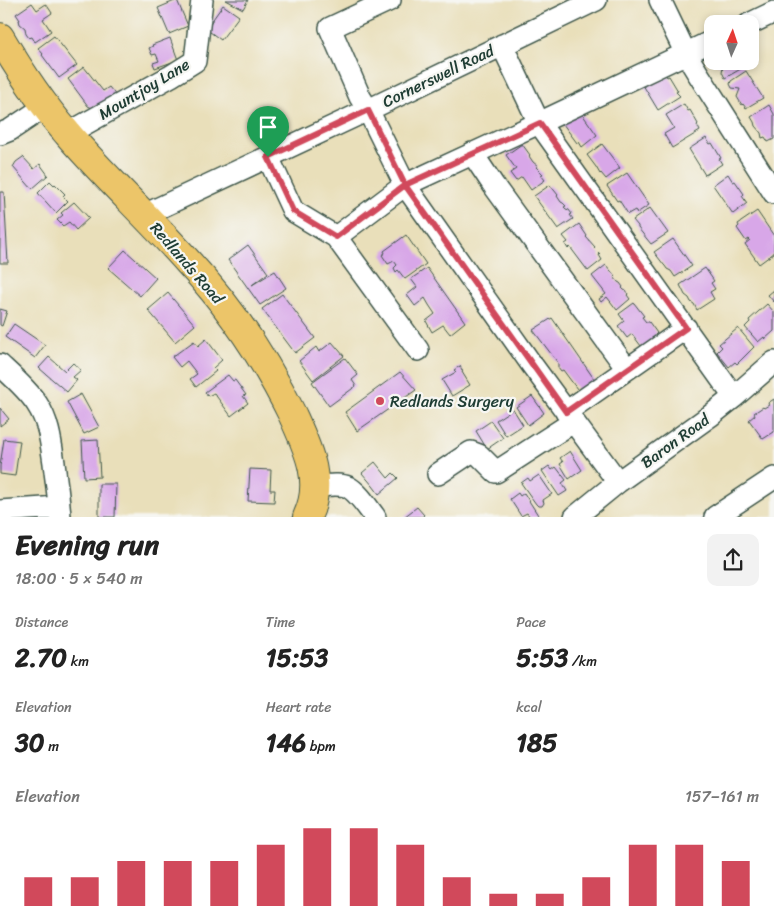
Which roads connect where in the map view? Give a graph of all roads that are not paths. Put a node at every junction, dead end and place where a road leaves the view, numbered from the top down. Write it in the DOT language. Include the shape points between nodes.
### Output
graph roads {
  1 [pos="202,0"];
  2 [pos="390,0"];
  3 [pos="596,0"];
  4 [pos="660,0"];
  5 [pos="774,12"];
  6 [pos="759,19"];
  7 [pos="0,37"];
  8 [pos="502,45"];
  9 [pos="704,45"];
  10 [pos="686,54"];
  11 [pos="46,106"];
  12 [pos="368,110"];
  13 [pos="540,123"];
  14 [pos="0,134"];
  15 [pos="67,134"];
  16 [pos="472,153"];
  17 [pos="268,157"];
  18 [pos="405,185"];
  19 [pos="774,193"];
  20 [pos="144,215"];
  21 [pos="336,237"];
  22 [pos="686,328"];
  23 [pos="418,350"];
  24 [pos="774,362"];
  25 [pos="0,366"];
  26 [pos="627,369"];
  27 [pos="734,396"];
  28 [pos="570,417"];
  29 [pos="438,474"];
  30 [pos="774,478"];
  31 [pos="618,482"];
  32 [pos="315,486"];
  33 [pos="0,511"];
  34 [pos="59,512"];
  35 [pos="307,517"];
  36 [pos="375,517"];
  37 [pos="575,517"];
  38 [pos="715,517"];
  1 -- 15 [label="street, Mountjoy Lane" via="195,60"];
  2 -- 12 [label="street" via="330,28"];
  3 -- 8 [label="street, Cornerswell Road"];
  4 -- 10 [label="street"];
  5 -- 6 [label="street"];
  7 -- 11 [label="main road, Redlands Road"];
  8 -- 12 [label="street, Cornerswell Road"];
  8 -- 13 [label="street"];
  9 -- 10 [label="street"];
  10 -- 13 [label="street"];
  10 -- 19 [label="street"];
  11 -- 14 [label="street"];
  11 -- 15 [label="main road, Redlands Road"];
  12 -- 17 [label="street, Cornerswell Road"];
  12 -- 18 [label="street"];
  13 -- 16 [label="street"];
  13 -- 22 [label="street"];
  15 -- 20 [label="main road, Redlands Road"];
  16 -- 18 [label="street"];
  16 -- 26 [label="street"];
  17 -- 20 [label="street, Cornerswell Road"];
  17 -- 21 [label="street" via="293,211"];
  18 -- 21 [label="street"];
  18 -- 28 [label="street"];
  20 -- 32 [label="main road, Redlands Road" via="212,288 247,336 305,442"];
  21 -- 23 [label="street"];
  22 -- 26 [label="street"];
  22 -- 27 [label="street"];
  24 -- 27 [label="street, Baron Road"];
  25 -- 34 [label="street" via="27,391 44,417 49,432"];
  26 -- 28 [label="street"];
  27 -- 31 [label="street, Baron Road"];
  28 -- 29 [label="street" via="496,472 479,454 471,452"];
  28 -- 31 [label="street"];
  30 -- 38 [label="street"];
  31 -- 37 [label="street, Baron Road"];
  32 -- 35 [label="main road, Redlands Road"];
  32 -- 36 [label="street" via="348,487"];
  33 -- 34 [label="street"];
}
